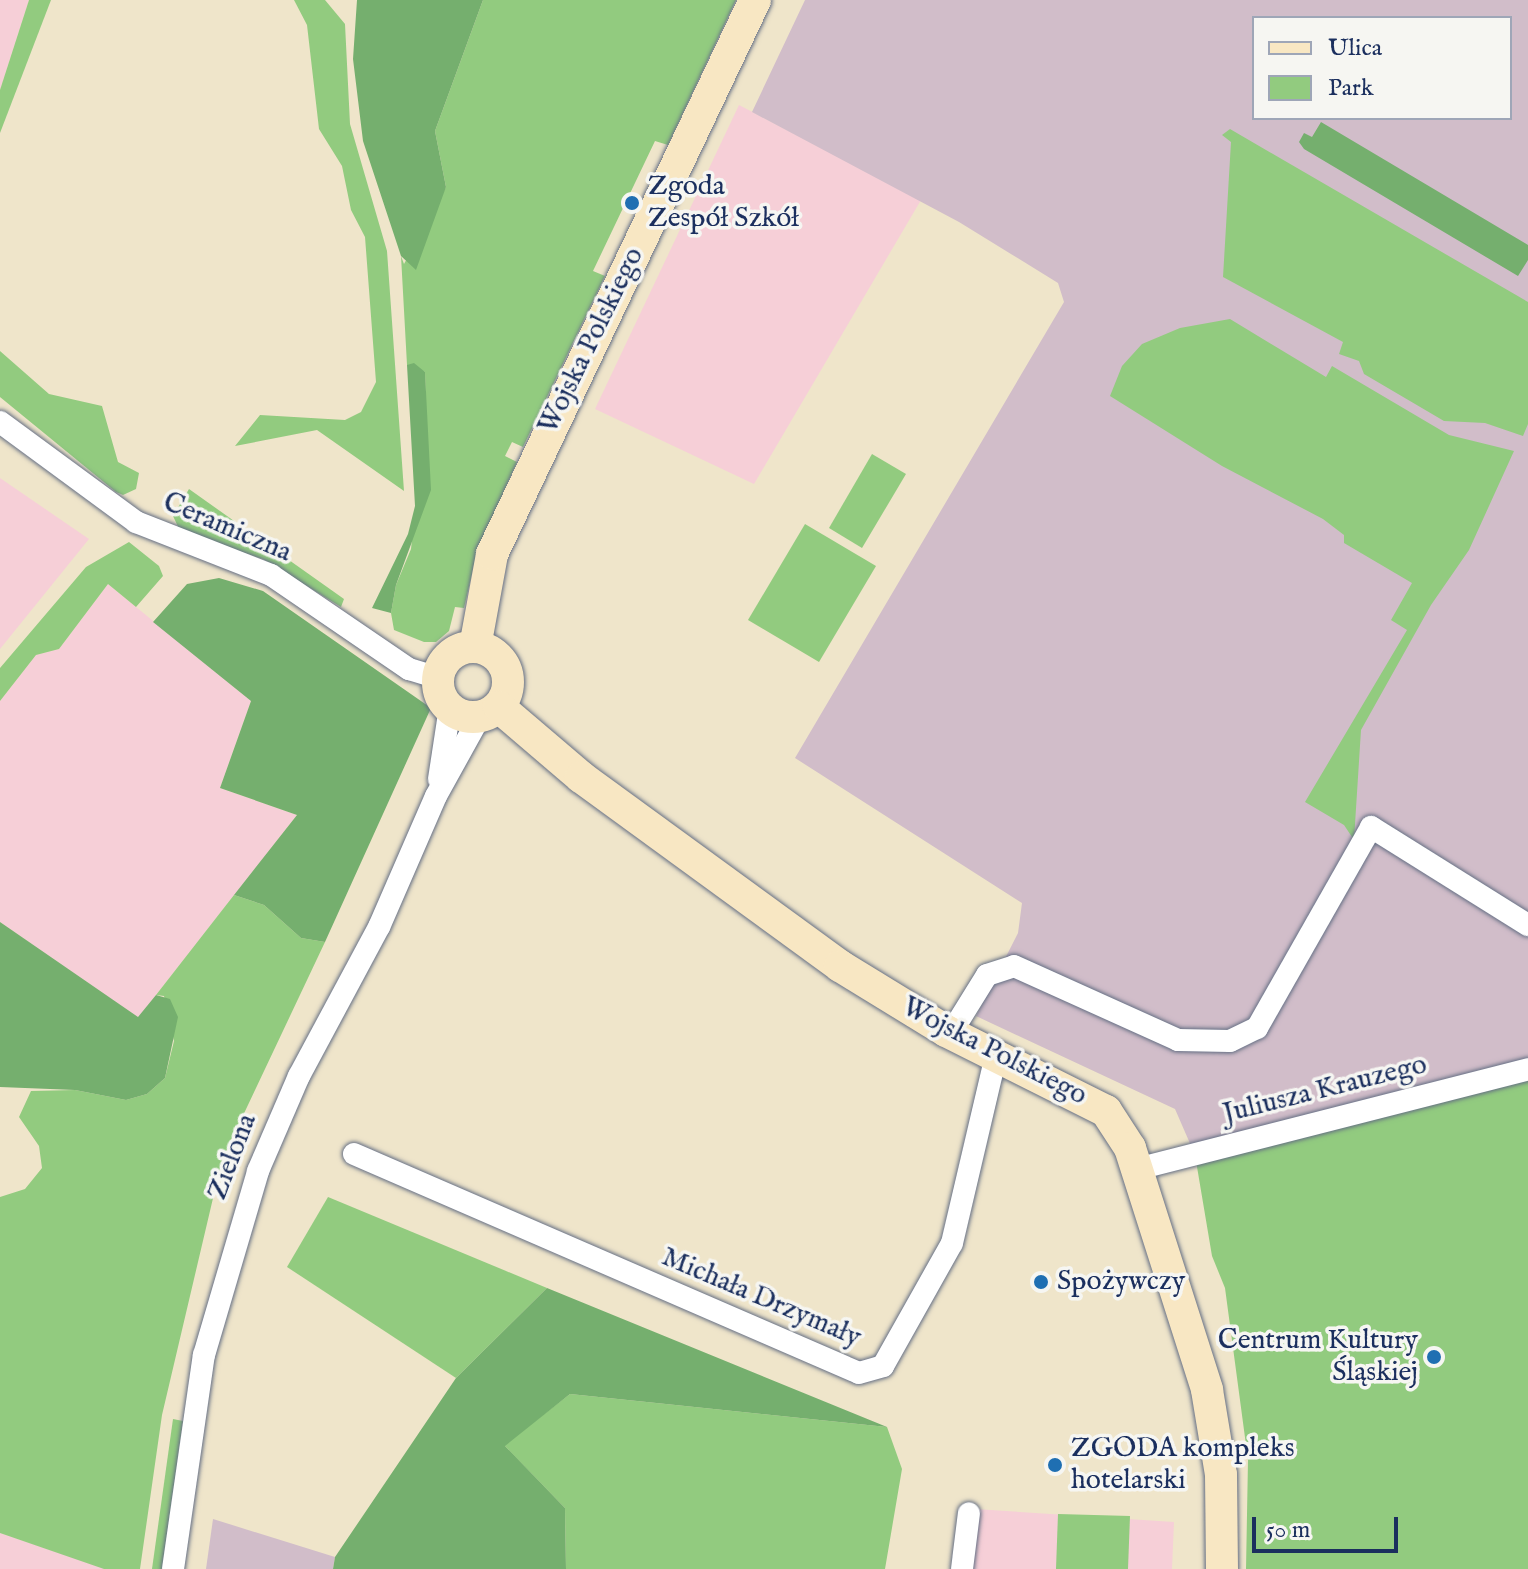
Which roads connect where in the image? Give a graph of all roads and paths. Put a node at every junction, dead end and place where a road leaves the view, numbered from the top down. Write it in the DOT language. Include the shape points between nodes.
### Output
graph roads {
  1 [pos="755,0"];
  2 [pos="0,422"];
  3 [pos="475,647"];
  4 [pos="466,702"];
  5 [pos="436,796"];
  6 [pos="1528,925"];
  7 [pos="951,1033"];
  8 [pos="996,1055"];
  9 [pos="1528,1069"];
  10 [pos="354,1154"];
  11 [pos="1137,1169"];
  12 [pos="969,1513"];
  13 [pos="173,1569"];
  14 [pos="962,1569"];
  15 [pos="1222,1569"];
  1 -- 3 [label="street, Wojska Polskiego" via="492,554"];
  2 -- 4 [label="street, Ceramiczna" via="136,522 271,575"];
  3 -- 4 [label="street" via="456,652"];
  3 -- 4 [label="street" via="494,653 506,669 507,688"];
  4 -- 5 [label="street, Zielona"];
  4 -- 5 [label="street, Zielona"];
  4 -- 7 [label="street, Wojska Polskiego" via="581,777 840,966"];
  5 -- 13 [label="street, Zielona" via="379,927 278,1123 240,1222 204,1355"];
  6 -- 7 [label="street" via="1371,827 1257,1028 1230,1041 1178,1040 1014,966 987,975"];
  7 -- 8 [label="street, Wojska Polskiego"];
  8 -- 10 [label="street, Michała Drzymały" via="952,1243 883,1366 859,1373"];
  8 -- 11 [label="street, Wojska Polskiego" via="1106,1111 1124,1134"];
  9 -- 11 [label="street, Juliusza Krauzego"];
  11 -- 15 [label="street, Wojska Polskiego" via="1207,1390 1221,1475"];
  12 -- 14 [label="street"];
}
